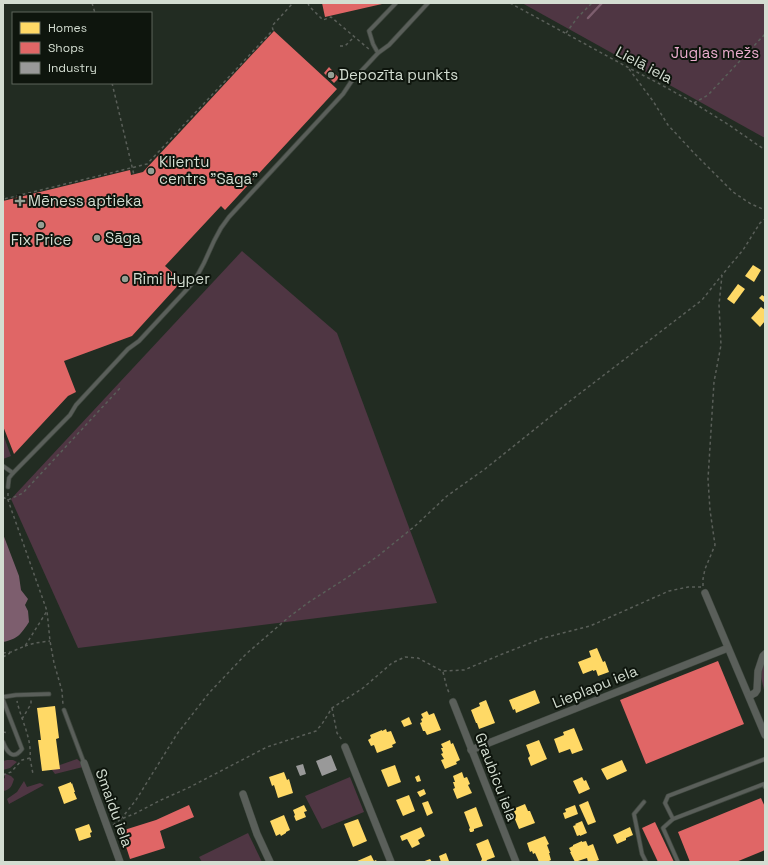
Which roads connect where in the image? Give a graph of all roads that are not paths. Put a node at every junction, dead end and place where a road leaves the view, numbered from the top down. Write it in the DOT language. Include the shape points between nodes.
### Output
graph roads {
  1 [pos="396,3"];
  2 [pos="428,3"];
  3 [pos="377,54"];
  4 [pos="3,466"];
  5 [pos="13,473"];
  6 [pos="8,487"];
  7 [pos="705,593"];
  8 [pos="728,648"];
  9 [pos="765,654"];
  10 [pos="49,694"];
  11 [pos="749,696"];
  12 [pos="3,697"];
  13 [pos="3,700"];
  14 [pos="453,702"];
  15 [pos="64,710"];
  16 [pos="765,735"];
  17 [pos="3,742"];
  18 [pos="346,747"];
  19 [pos="471,750"];
  20 [pos="765,759"];
  21 [pos="84,764"];
  22 [pos="765,787"];
  23 [pos="243,794"];
  24 [pos="644,802"];
  25 [pos="673,819"];
  26 [pos="120,862"];
  27 [pos="270,862"];
  28 [pos="391,862"];
  29 [pos="516,862"];
  30 [pos="646,862"];
  31 [pos="678,862"];
  1 -- 3 [label="lane" via="369,31"];
  2 -- 3 [label="lane" via="389,45"];
  3 -- 5 [label="lane" via="225,222 191,285"];
  4 -- 5 [label="lane"];
  5 -- 6 [label="lane" via="9,478"];
  7 -- 8 [label="street"];
  8 -- 11 [label="street"];
  8 -- 19 [label="street, Lieplapu iela"];
  9 -- 11 [label="street" via="758,671 757,690"];
  10 -- 12 [label="lane"];
  11 -- 16 [label="street"];
  13 -- 17 [label="lane" via="22,749 14,755 9,754"];
  14 -- 19 [label="street, Graubicu iela"];
  15 -- 21 [label="lane"];
  18 -- 28 [label="street"];
  19 -- 29 [label="street, Graubicu iela"];
  20 -- 25 [label="lane" via="668,796 665,803"];
  21 -- 26 [label="street, Smaidu iela"];
  22 -- 25 [label="lane" via="764,784"];
  23 -- 27 [label="street" via="256,834"];
  24 -- 30 [label="lane" via="634,814"];
  25 -- 31 [label="lane" via="663,828"];
}
